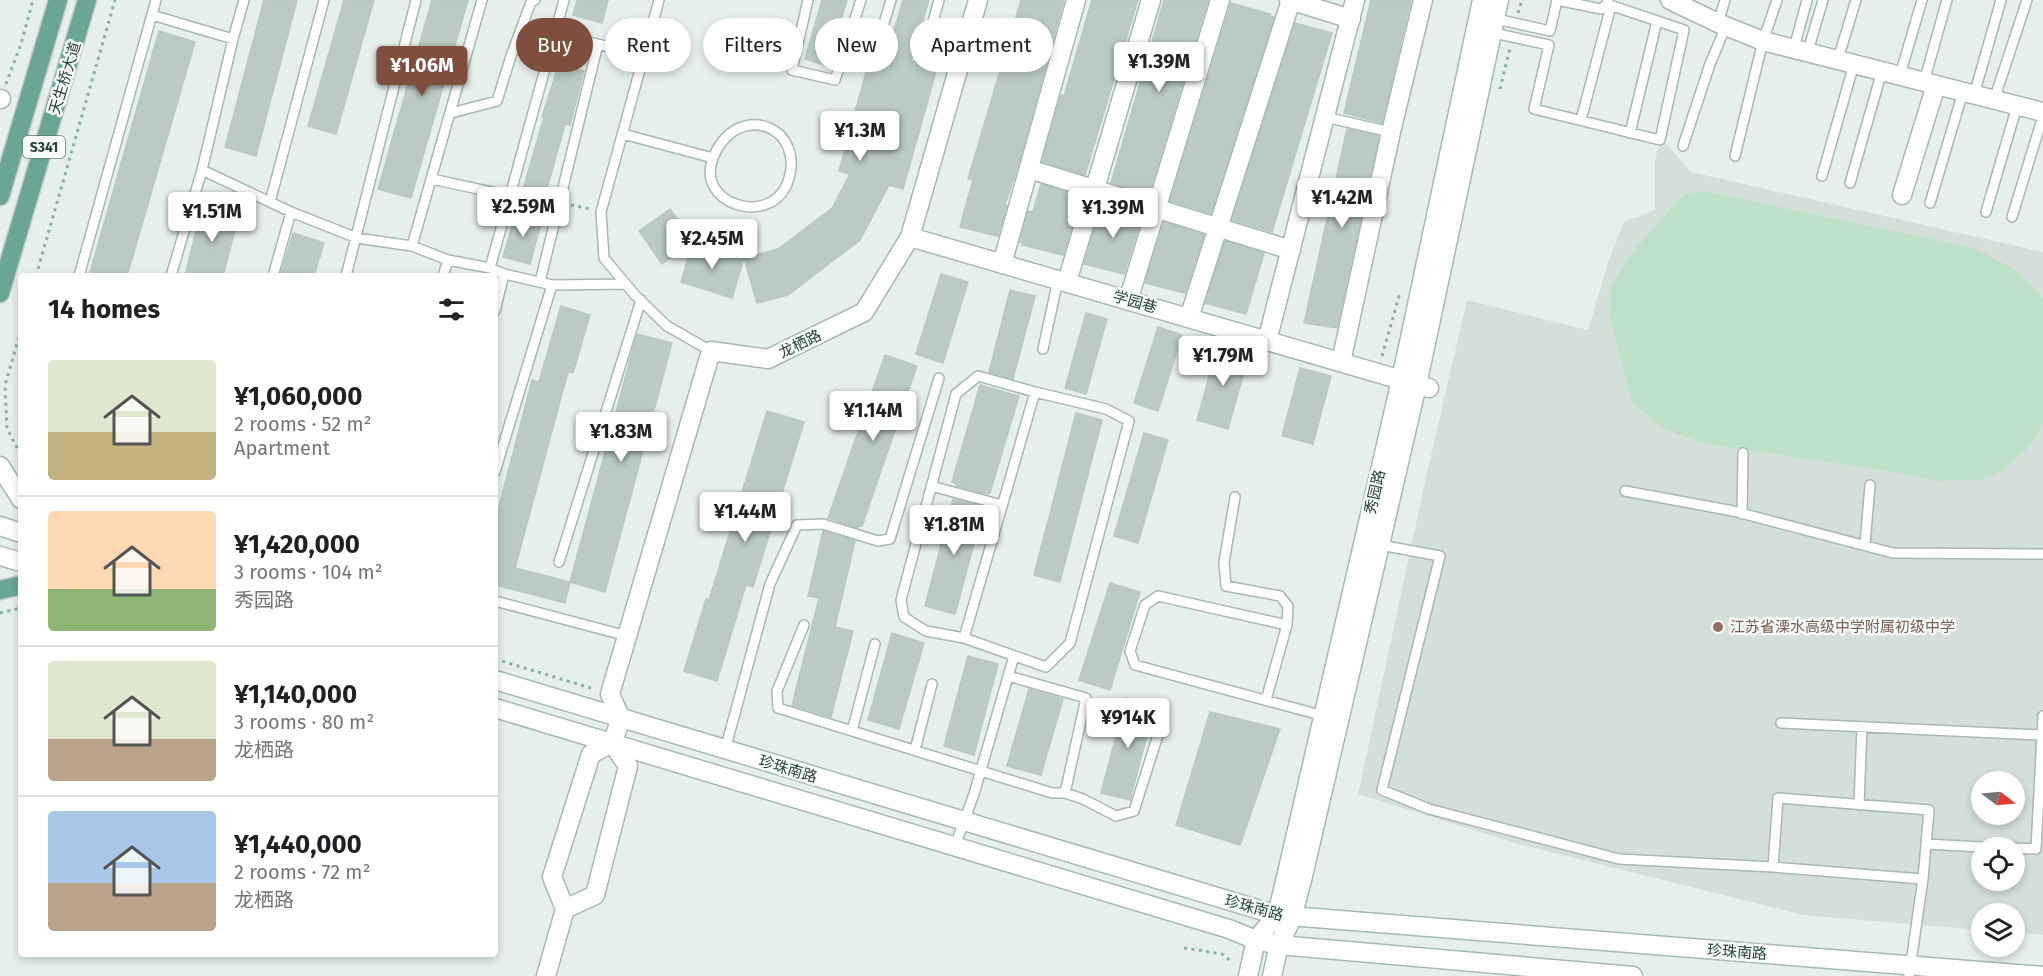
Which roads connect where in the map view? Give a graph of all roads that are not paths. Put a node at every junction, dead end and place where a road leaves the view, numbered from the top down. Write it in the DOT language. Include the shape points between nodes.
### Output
graph roads {
  1 [pos="58,0"];
  2 [pos="87,0"];
  3 [pos="156,0"];
  4 [pos="244,0"];
  5 [pos="324,0"];
  6 [pos="416,0"];
  7 [pos="482,0"];
  8 [pos="535,0"];
  9 [pos="564,0"];
  10 [pos="659,0"];
  11 [pos="808,0"];
  12 [pos="861,0"];
  13 [pos="891,0"];
  14 [pos="939,0"];
  15 [pos="978,0"];
  16 [pos="1076,0"];
  17 [pos="1151,0"];
  18 [pos="1220,0"];
  19 [pos="1290,0"];
  20 [pos="1355,0"];
  21 [pos="1423,0"];
  22 [pos="1499,0"];
  23 [pos="1557,0"];
  24 [pos="1725,0"];
  25 [pos="1777,0"];
  26 [pos="1808,0"];
  27 [pos="1823,0"];
  28 [pos="1856,0"];
  29 [pos="1922,0"];
  30 [pos="1947,0"];
  31 [pos="2001,0"];
  32 [pos="2027,0"];
  33 [pos="1609,3"];
  34 [pos="1682,3"];
  35 [pos="152,15"];
  36 [pos="559,18"];
  37 [pos="886,18"];
  38 [pos="934,18"];
  39 [pos="1351,19"];
  40 [pos="1484,19"];
  41 [pos="1657,21"];
  42 [pos="1722,25"];
  43 [pos="233,39"];
  44 [pos="1763,41"];
  45 [pos="593,43"];
  46 [pos="598,44"];
  47 [pos="605,46"];
  48 [pos="1801,50"];
  49 [pos="1846,61"];
  50 [pos="544,72"];
  51 [pos="1891,73"];
  52 [pos="1930,83"];
  53 [pos="1969,93"];
  54 [pos="1994,100"];
  55 [pos="2017,106"];
  56 [pos="451,113"];
  57 [pos="2043,114"];
  58 [pos="1325,117"];
  59 [pos="1581,120"];
  60 [pos="1391,132"];
  61 [pos="1630,133"];
  62 [pos="622,134"];
  63 [pos="1683,146"];
  64 [pos="1736,156"];
  65 [pos="713,158"];
  66 [pos="1029,169"];
  67 [pos="202,170"];
  68 [pos="1822,176"];
  69 [pos="432,179"];
  70 [pos="1850,183"];
  71 [pos="1094,188"];
  72 [pos="0,195"];
  73 [pos="1902,195"];
  74 [pos="510,196"];
  75 [pos="270,202"];
  76 [pos="1930,203"];
  77 [pos="1157,208"];
  78 [pos="291,212"];
  79 [pos="1986,212"];
  80 [pos="2012,217"];
  81 [pos="1218,228"];
  82 [pos="910,237"];
  83 [pos="357,238"];
  84 [pos="412,246"];
  85 [pos="1291,250"];
  86 [pos="447,260"];
  87 [pos="1002,264"];
  88 [pos="490,268"];
  89 [pos="80,273"];
  90 [pos="172,273"];
  91 [pos="274,273"];
  92 [pos="347,273"];
  93 [pos="444,273"];
  94 [pos="504,274"];
  95 [pos="1062,281"];
  96 [pos="540,282"];
  97 [pos="626,284"];
  98 [pos="552,285"];
  99 [pos="0,293"];
  100 [pos="498,299"];
  101 [pos="641,300"];
  102 [pos="1128,301"];
  103 [pos="1189,318"];
  104 [pos="1268,341"];
  105 [pos="1043,349"];
  106 [pos="711,351"];
  107 [pos="1341,362"];
  108 [pos="939,378"];
  109 [pos="1416,384"];
  110 [pos="1035,392"];
  111 [pos="1743,453"];
  112 [pos="498,461"];
  113 [pos="0,466"];
  114 [pos="1870,485"];
  115 [pos="931,486"];
  116 [pos="1624,491"];
  117 [pos="18,494"];
  118 [pos="1235,497"];
  119 [pos="1002,505"];
  120 [pos="1742,514"];
  121 [pos="0,526"];
  122 [pos="18,532"];
  123 [pos="1380,545"];
  124 [pos="1865,545"];
  125 [pos="2043,555"];
  126 [pos="0,556"];
  127 [pos="18,561"];
  128 [pos="560,562"];
  129 [pos="18,586"];
  130 [pos="0,590"];
  131 [pos="498,602"];
  132 [pos="1287,625"];
  133 [pos="804,626"];
  134 [pos="627,636"];
  135 [pos="964,638"];
  136 [pos="875,644"];
  137 [pos="1014,656"];
  138 [pos="1008,676"];
  139 [pos="498,681"];
  140 [pos="932,684"];
  141 [pos="1266,700"];
  142 [pos="498,709"];
  143 [pos="1324,716"];
  144 [pos="2043,716"];
  145 [pos="621,719"];
  146 [pos="1780,723"];
  147 [pos="1862,727"];
  148 [pos="852,731"];
  149 [pos="1158,735"];
  150 [pos="2042,741"];
  151 [pos="612,743"];
  152 [pos="725,750"];
  153 [pos="915,750"];
  154 [pos="981,770"];
  155 [pos="2041,791"];
  156 [pos="1065,792"];
  157 [pos="1859,805"];
  158 [pos="964,822"];
  159 [pos="1926,844"];
  160 [pos="956,846"];
  161 [pos="1971,846"];
  162 [pos="2025,848"];
  163 [pos="1773,867"];
  164 [pos="1923,879"];
  165 [pos="565,909"];
  166 [pos="1285,917"];
  167 [pos="1256,940"];
  168 [pos="1279,945"];
  169 [pos="1241,970"];
  170 [pos="1910,971"];
  171 [pos="546,976"];
  172 [pos="1272,976"];
  173 [pos="1633,976"];
  174 [pos="2043,976"];
  1 -- 72 [label="main road, 天生桥大道 / S341"];
  2 -- 99 [label="main road, 天生桥大道 / S341"];
  3 -- 35 [label="lane"];
  4 -- 43 [label="lane"];
  5 -- 75 [label="lane"];
  6 -- 83 [label="lane"];
  7 -- 56 [label="lane"];
  8 -- 56 [label="lane" via="531,2 497,101"];
  9 -- 36 [label="lane"];
  10 -- 62 [label="lane"];
  11 -- 12 [label="lane" via="792,70 836,81"];
  13 -- 37 [label="lane"];
  14 -- 38 [label="lane"];
  15 -- 82 [label="street, 龙栖路"];
  16 -- 66 [label="street"];
  17 -- 71 [label="street"];
  18 -- 77 [label="street"];
  19 -- 39 [label="street"];
  19 -- 81 [label="street"];
  20 -- 39 [label="street"];
  21 -- 60 [label="street"];
  22 -- 40 [label="street, 秀园路"];
  23 -- 33 [label="lane" via="1600,9"];
  23 -- 40 [label="lane" via="1550,31"];
  24 -- 42 [label="lane"];
  25 -- 44 [label="lane"];
  26 -- 48 [label="lane"];
  27 -- 48 [label="lane"];
  28 -- 49 [label="lane"];
  29 -- 51 [label="lane"];
  30 -- 52 [label="lane"];
  31 -- 53 [label="lane"];
  32 -- 54 [label="lane"];
  33 -- 41 [label="lane"];
  33 -- 59 [label="lane"];
  34 -- 42 [label="street"];
  35 -- 43 [label="lane"];
  35 -- 89 [label="lane"];
  39 -- 58 [label="street"];
  40 -- 59 [label="lane" via="1520,39 1549,45 1534,109"];
  40 -- 109 [label="street, 秀园路"];
  41 -- 61 [label="lane"];
  41 -- 61 [label="lane" via="1684,30 1660,140"];
  42 -- 44 [label="street"];
  42 -- 63 [label="lane"];
  43 -- 67 [label="lane"];
  44 -- 48 [label="street"];
  44 -- 64 [label="lane"];
  45 -- 46 [label="lane"];
  46 -- 47 [label="lane"];
  46 -- 96 [label="lane"];
  48 -- 49 [label="street"];
  49 -- 51 [label="street"];
  49 -- 68 [label="lane"];
  50 -- 74 [label="lane"];
  51 -- 52 [label="street"];
  51 -- 70 [label="lane"];
  52 -- 53 [label="street"];
  52 -- 73 [label="street"];
  53 -- 54 [label="street"];
  53 -- 76 [label="lane"];
  54 -- 55 [label="street"];
  55 -- 57 [label="street"];
  55 -- 79 [label="lane"];
  56 -- 69 [label="lane"];
  57 -- 80 [label="lane"];
  58 -- 60 [label="lane"];
  58 -- 85 [label="street"];
  59 -- 61 [label="lane"];
  60 -- 107 [label="street"];
  62 -- 65 [label="lane"];
  62 -- 97 [label="lane" via="601,212 604,258"];
  65 -- 65 [label="lane" via="710,177 717,192 730,202 754,208 779,196 790,171 788,145 770,128 756,125 744,125 733,131"];
  66 -- 71 [label="street"];
  66 -- 87 [label="street"];
  67 -- 75 [label="lane"];
  67 -- 90 [label="lane"];
  69 -- 74 [label="lane"];
  69 -- 84 [label="lane"];
  71 -- 77 [label="street"];
  71 -- 95 [label="street"];
  74 -- 88 [label="lane"];
  75 -- 78 [label="lane"];
  77 -- 81 [label="street"];
  77 -- 102 [label="street"];
  78 -- 83 [label="lane"];
  78 -- 91 [label="lane"];
  81 -- 85 [label="street"];
  81 -- 103 [label="street"];
  82 -- 87 [label="street, 学园巷"];
  82 -- 106 [label="street, 龙栖路" via="864,312 768,359"];
  83 -- 84 [label="lane"];
  83 -- 92 [label="lane"];
  84 -- 86 [label="lane"];
  85 -- 104 [label="street"];
  86 -- 88 [label="lane"];
  86 -- 93 [label="lane"];
  87 -- 95 [label="street, 学园巷"];
  88 -- 94 [label="lane"];
  94 -- 96 [label="lane"];
  94 -- 100 [label="lane"];
  95 -- 102 [label="street, 学园巷"];
  95 -- 105 [label="lane"];
  96 -- 98 [label="lane"];
  97 -- 98 [label="lane"];
  97 -- 101 [label="lane"];
  98 -- 112 [label="lane"];
  101 -- 106 [label="lane" via="667,326"];
  101 -- 128 [label="lane"];
  102 -- 103 [label="street, 学园巷"];
  103 -- 104 [label="street, 学园巷"];
  104 -- 107 [label="street, 学园巷"];
  106 -- 134 [label="street"];
  107 -- 109 [label="street, 学园巷"];
  108 -- 152 [label="lane" via="890,539 878,541 823,524 797,525 770,584"];
  109 -- 123 [label="street, 秀园路"];
  109 -- 143 [label="street, 秀园路"];
  110 -- 115 [label="lane" via="978,376 956,394"];
  110 -- 119 [label="lane"];
  110 -- 137 [label="lane" via="1106,409 1129,421 1070,643 1046,667"];
  111 -- 120 [label="lane"];
  113 -- 117 [label="street"];
  114 -- 124 [label="lane"];
  115 -- 119 [label="lane"];
  115 -- 135 [label="lane" via="901,600 904,617 926,631"];
  116 -- 120 [label="lane"];
  118 -- 132 [label="lane" via="1224,562 1226,586 1280,596 1288,606"];
  119 -- 135 [label="lane"];
  120 -- 124 [label="lane"];
  121 -- 122 [label="street"];
  123 -- 163 [label="lane" via="1440,556 1382,790 1429,809 1618,859"];
  123 -- 166 [label="street, 秀园路"];
  124 -- 125 [label="lane" via="1893,553"];
  126 -- 127 [label="street"];
  129 -- 130 [label="main road"];
  131 -- 134 [label="lane"];
  132 -- 141 [label="lane"];
  132 -- 141 [label="lane" via="1158,596 1145,605 1131,651 1135,665"];
  133 -- 148 [label="lane" via="777,691 778,708"];
  134 -- 145 [label="street" via="610,694"];
  135 -- 137 [label="lane"];
  136 -- 148 [label="lane"];
  137 -- 138 [label="lane"];
  138 -- 154 [label="lane"];
  138 -- 156 [label="lane" via="1086,698"];
  139 -- 145 [label="street, 珍珠南路"];
  140 -- 153 [label="lane"];
  141 -- 143 [label="lane"];
  142 -- 151 [label="street, 珍珠南路"];
  143 -- 166 [label="street, 秀园路"];
  144 -- 150 [label="lane"];
  145 -- 151 [label="street"];
  145 -- 152 [label="street, 珍珠南路"];
  146 -- 147 [label="lane"];
  147 -- 150 [label="lane"];
  147 -- 157 [label="lane"];
  148 -- 153 [label="lane"];
  149 -- 156 [label="lane" via="1134,811 1116,816"];
  150 -- 155 [label="lane"];
  151 -- 160 [label="street, 珍珠南路"];
  151 -- 165 [label="street" via="591,754 552,877"];
  151 -- 165 [label="street" via="628,766 595,895"];
  152 -- 158 [label="street, 珍珠南路"];
  153 -- 154 [label="lane"];
  154 -- 156 [label="lane" via="1052,793"];
  154 -- 158 [label="lane"];
  155 -- 162 [label="lane" via="2036,849"];
  157 -- 159 [label="lane" via="1929,810"];
  157 -- 163 [label="lane" via="1778,798"];
  158 -- 160 [label="lane"];
  158 -- 166 [label="street, 珍珠南路"];
  159 -- 161 [label="lane"];
  159 -- 164 [label="lane"];
  160 -- 167 [label="street, 珍珠南路" via="1229,928"];
  163 -- 164 [label="lane"];
  164 -- 170 [label="lane"];
  165 -- 171 [label="street"];
  166 -- 167 [label="street, 秀园路"];
  166 -- 168 [label="street, 秀园路"];
  166 -- 170 [label="street, 珍珠南路"];
  167 -- 168 [label="street, 珍珠南路"];
  167 -- 169 [label="street, 秀园路"];
  168 -- 172 [label="street, 秀园路"];
  168 -- 173 [label="street, 珍珠南路"];
  170 -- 174 [label="street, 珍珠南路"];
}
